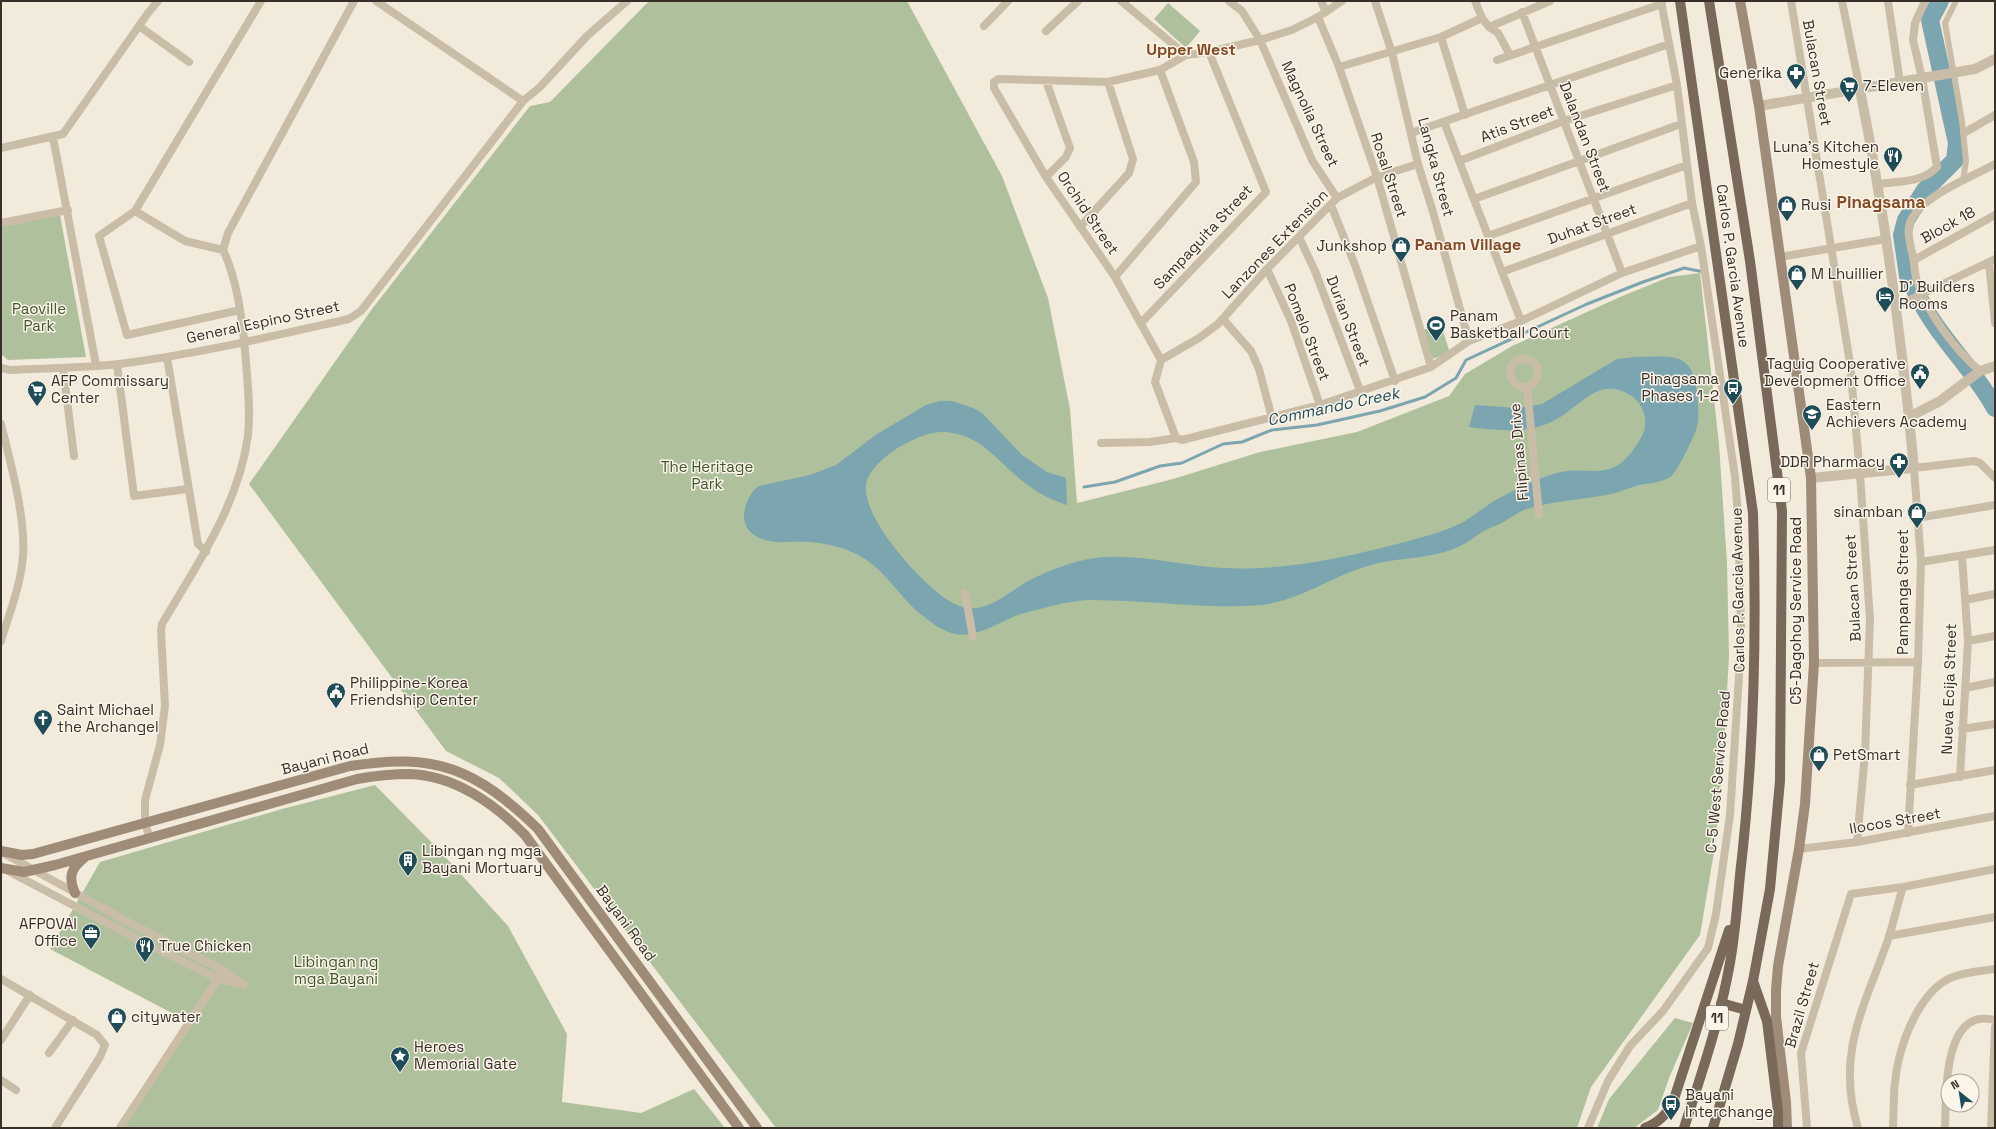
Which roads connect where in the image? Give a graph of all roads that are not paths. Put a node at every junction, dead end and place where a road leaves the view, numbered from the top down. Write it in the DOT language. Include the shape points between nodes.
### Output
graph roads {
  1 [pos="158,1"];
  2 [pos="261,1"];
  3 [pos="354,1"];
  4 [pos="376,1"];
  5 [pos="626,1"];
  6 [pos="1008,1"];
  7 [pos="1078,1"];
  8 [pos="1121,1"];
  9 [pos="1229,1"];
  10 [pos="1321,1"];
  11 [pos="1342,1"];
  12 [pos="1375,1"];
  13 [pos="1475,1"];
  14 [pos="1550,1"];
  15 [pos="1680,1"];
  16 [pos="1709,1"];
  17 [pos="1740,1"];
  18 [pos="1791,1"];
  19 [pos="1842,1"];
  20 [pos="1888,1"];
  21 [pos="1925,1"];
  22 [pos="1956,1"];
  23 [pos="1662,2"];
  24 [pos="1326,12"];
  25 [pos="1522,12"];
  26 [pos="1318,17"];
  27 [pos="1482,18"];
  28 [pos="139,26"];
  29 [pos="984,26"];
  30 [pos="1489,26"];
  31 [pos="1046,31"];
  32 [pos="1441,37"];
  33 [pos="1260,40"];
  34 [pos="1669,44"];
  35 [pos="1535,46"];
  36 [pos="1209,52"];
  37 [pos="1392,53"];
  38 [pos="1186,55"];
  39 [pos="1510,55"];
  40 [pos="1995,59"];
  41 [pos="1497,60"];
  42 [pos="189,62"];
  43 [pos="1339,67"];
  44 [pos="1160,70"];
  45 [pos="1949,74"];
  46 [pos="1926,78"];
  47 [pos="1046,81"];
  48 [pos="1108,82"];
  49 [pos="1900,83"];
  50 [pos="1550,85"];
  51 [pos="1677,85"];
  52 [pos="1860,90"];
  53 [pos="1808,99"];
  54 [pos="523,101"];
  55 [pos="1759,106"];
  56 [pos="1465,115"];
  57 [pos="1995,116"];
  58 [pos="1444,122"];
  59 [pos="1564,122"];
  60 [pos="1681,124"];
  61 [pos="1411,133"];
  62 [pos="1964,133"];
  63 [pos="53,137"];
  64 [pos="1,148"];
  65 [pos="1579,160"];
  66 [pos="1459,161"];
  67 [pos="1418,164"];
  68 [pos="1995,164"];
  69 [pos="1687,165"];
  70 [pos="1046,177"];
  71 [pos="1377,177"];
  72 [pos="1963,182"];
  73 [pos="1879,184"];
  74 [pos="1337,198"];
  75 [pos="1593,198"];
  76 [pos="1474,199"];
  77 [pos="1692,203"];
  78 [pos="1331,205"];
  79 [pos="68,210"];
  80 [pos="135,211"];
  81 [pos="1995,215"];
  82 [pos="1,223"];
  83 [pos="1080,228"];
  84 [pos="1607,233"];
  85 [pos="1488,236"];
  86 [pos="1299,237"];
  87 [pos="1886,239"];
  88 [pos="1701,246"];
  89 [pos="1833,248"];
  90 [pos="223,250"];
  91 [pos="1780,257"];
  92 [pos="1914,260"];
  93 [pos="1992,261"];
  94 [pos="1267,269"];
  95 [pos="1502,272"];
  96 [pos="1622,273"];
  97 [pos="1115,277"];
  98 [pos="1922,294"];
  99 [pos="1895,307"];
  100 [pos="240,310"];
  101 [pos="1223,319"];
  102 [pos="1521,320"];
  103 [pos="1141,323"];
  104 [pos="1995,323"];
  105 [pos="1469,341"];
  106 [pos="244,342"];
  107 [pos="167,357"];
  108 [pos="1161,360"];
  109 [pos="117,364"];
  110 [pos="96,365"];
  111 [pos="1995,366"];
  112 [pos="1431,367"];
  113 [pos="1,368"];
  114 [pos="63,368"];
  115 [pos="1975,374"];
  116 [pos="1395,381"];
  117 [pos="1528,389"];
  118 [pos="1361,393"];
  119 [pos="1320,405"];
  120 [pos="1909,416"];
  121 [pos="1272,418"];
  122 [pos="1,424"];
  123 [pos="1179,439"];
  124 [pos="1101,443"];
  125 [pos="74,456"];
  126 [pos="1914,468"];
  127 [pos="1860,474"];
  128 [pos="1811,478"];
  129 [pos="1995,478"];
  130 [pos="188,489"];
  131 [pos="1995,505"];
  132 [pos="1539,515"];
  133 [pos="1917,518"];
  134 [pos="1995,550"];
  135 [pos="206,552"];
  136 [pos="1962,556"];
  137 [pos="1920,562"];
  138 [pos="965,593"];
  139 [pos="1995,594"];
  140 [pos="1965,600"];
  141 [pos="1995,636"];
  142 [pos="973,637"];
  143 [pos="1,641"];
  144 [pos="1968,641"];
  145 [pos="1870,662"];
  146 [pos="1918,662"];
  147 [pos="1818,663"];
  148 [pos="1995,682"];
  149 [pos="1965,688"];
  150 [pos="1995,724"];
  151 [pos="1962,729"];
  152 [pos="1995,770"];
  153 [pos="1960,777"];
  154 [pos="1910,785"];
  155 [pos="1995,816"];
  156 [pos="145,823"];
  157 [pos="1908,834"];
  158 [pos="150,839"];
  159 [pos="1857,842"];
  160 [pos="553,848"];
  161 [pos="1799,849"];
  162 [pos="1,852"];
  163 [pos="86,856"];
  164 [pos="542,857"];
  165 [pos="2,868"];
  166 [pos="1995,869"];
  167 [pos="35,870"];
  168 [pos="1903,887"];
  169 [pos="75,892"];
  170 [pos="1737,905"];
  171 [pos="1995,917"];
  172 [pos="1889,936"];
  173 [pos="1995,968"];
  174 [pos="223,970"];
  175 [pos="1,979"];
  176 [pos="218,979"];
  177 [pos="1753,981"];
  178 [pos="30,995"];
  179 [pos="1721,1003"];
  180 [pos="1746,1010"];
  181 [pos="73,1020"];
  182 [pos="1995,1020"];
  183 [pos="1995,1027"];
  184 [pos="1,1040"];
  185 [pos="49,1053"];
  186 [pos="1,1080"];
  187 [pos="16,1090"];
  188 [pos="55,1128"];
  189 [pos="120,1128"];
  190 [pos="738,1128"];
  191 [pos="757,1128"];
  192 [pos="1588,1128"];
  193 [pos="1646,1128"];
  194 [pos="1684,1128"];
  195 [pos="1713,1128"];
  196 [pos="1778,1128"];
  197 [pos="1787,1128"];
  198 [pos="1807,1128"];
  199 [pos="1858,1128"];
  200 [pos="1893,1128"];
  201 [pos="1945,1128"];
  202 [pos="1991,1128"];
  1 -- 28 [label="street"];
  2 -- 80 [label="street"];
  3 -- 90 [label="street" via="228,233"];
  4 -- 54 [label="street"];
  5 -- 54 [label="street, General Espino Street" via="587,36 539,88"];
  6 -- 29 [label="street"];
  7 -- 31 [label="street"];
  8 -- 38 [label="street"];
  9 -- 33 [label="street, Magnolia Street" via="1242,11"];
  10 -- 24 [label="street"];
  11 -- 24 [label="street"];
  12 -- 37 [label="street, Langka Street"];
  13 -- 27 [label="street"];
  14 -- 25 [label="street"];
  15 -- 170 [label="main road, Carlos P. Garcia Avenue / 11" via="1753,513 1756,598 1753,692 1748,790"];
  16 -- 177 [label="main road, Carlos P. Garcia Avenue / 11" via="1750,261 1782,511 1780,781 1770,889"];
  17 -- 55 [label="main road, C5-Dagohoy Service Road"];
  18 -- 53 [label="street, Bulacan Street"];
  19 -- 52 [label="street"];
  20 -- 49 [label="street"];
  21 -- 46 [label="street" via="1916,23 1913,40"];
  22 -- 45 [label="street" via="1945,23"];
  23 -- 34 [label="street, C-5 West Service Road"];
  23 -- 35 [label="street"];
  24 -- 26 [label="street"];
  25 -- 30 [label="street"];
  25 -- 35 [label="street, Dalandan Street"];
  26 -- 33 [label="street" via="1292,30"];
  26 -- 43 [label="street, Rosal Street"];
  27 -- 30 [label="street"];
  27 -- 32 [label="street"];
  28 -- 42 [label="street"];
  28 -- 63 [label="street" via="63,134"];
  30 -- 39 [label="street" via="1498,33"];
  32 -- 37 [label="street"];
  32 -- 56 [label="street"];
  33 -- 36 [label="street"];
  33 -- 74 [label="street, Magnolia Street" via="1312,160"];
  34 -- 50 [label="street"];
  34 -- 51 [label="street, C-5 West Service Road"];
  35 -- 39 [label="street"];
  35 -- 50 [label="street, Dalandan Street"];
  36 -- 38 [label="street"];
  36 -- 103 [label="street, Sampaguita Street" via="1266,192"];
  37 -- 43 [label="street"];
  37 -- 61 [label="street, Langka Street"];
  38 -- 44 [label="street"];
  39 -- 41 [label="street"];
  40 -- 45 [label="street" via="1975,70"];
  43 -- 71 [label="street, Rosal Street"];
  44 -- 48 [label="street"];
  44 -- 97 [label="street" via="1194,162 1196,182"];
  45 -- 46 [label="street"];
  45 -- 62 [label="street"];
  46 -- 49 [label="street"];
  46 -- 73 [label="street" via="1937,167 1930,175"];
  47 -- 48 [label="street"];
  47 -- 70 [label="street" via="1070,148 1066,157"];
  47 -- 70 [label="street, Orchid Street" via="998,79 994,82 994,88 1013,123"];
  48 -- 83 [label="street" via="1133,159 1129,173"];
  49 -- 52 [label="street"];
  50 -- 56 [label="street"];
  50 -- 59 [label="street, Dalandan Street"];
  51 -- 59 [label="street, Atis Street"];
  51 -- 60 [label="street, C-5 West Service Road"];
  52 -- 53 [label="street"];
  52 -- 73 [label="street, Pampanga Street"];
  53 -- 55 [label="street"];
  53 -- 89 [label="street, Bulacan Street"];
  54 -- 106 [label="street, General Espino Street" via="361,311 349,319"];
  55 -- 91 [label="main road, C5-Dagohoy Service Road"];
  56 -- 58 [label="street"];
  57 -- 62 [label="street"];
  58 -- 61 [label="street"];
  58 -- 66 [label="street"];
  59 -- 65 [label="street, Dalandan Street"];
  59 -- 66 [label="street, Atis Street"];
  60 -- 65 [label="street"];
  60 -- 69 [label="street, C-5 West Service Road"];
  61 -- 67 [label="street, Langka Street"];
  62 -- 72 [label="street" via="1966,161"];
  63 -- 64 [label="street"];
  63 -- 79 [label="street"];
  65 -- 75 [label="street, Dalandan Street"];
  65 -- 76 [label="street"];
  66 -- 76 [label="street"];
  67 -- 71 [label="street, Lanzones Extension"];
  67 -- 105 [label="street, Langka Street"];
  68 -- 72 [label="street"];
  69 -- 75 [label="street"];
  69 -- 77 [label="street, C-5 West Service Road"];
  70 -- 83 [label="street, Orchid Street"];
  71 -- 74 [label="street, Lanzones Extension"];
  71 -- 112 [label="street, Rosal Street"];
  72 -- 92 [label="street" via="1932,198 1914,214 1908,233"];
  73 -- 87 [label="street, Pampanga Street"];
  74 -- 78 [label="street, Lanzones Extension"];
  75 -- 84 [label="street, Dalandan Street"];
  75 -- 85 [label="street"];
  76 -- 85 [label="street"];
  77 -- 84 [label="street, Duhat Street"];
  77 -- 88 [label="street, C-5 West Service Road"];
  78 -- 86 [label="street, Lanzones Extension"];
  78 -- 116 [label="street" via="1355,265"];
  79 -- 82 [label="street"];
  79 -- 110 [label="street"];
  80 -- 90 [label="street" via="185,241"];
  80 -- 100 [label="street" via="99,236 127,336"];
  81 -- 92 [label="street, Block 18"];
  83 -- 97 [label="street, Orchid Street"];
  84 -- 95 [label="street, Duhat Street"];
  84 -- 96 [label="street, Dalandan Street"];
  85 -- 95 [label="street"];
  86 -- 94 [label="street, Lanzones Extension"];
  86 -- 118 [label="street, Durian Street" via="1315,271"];
  87 -- 89 [label="street"];
  87 -- 99 [label="street, Pampanga Street"];
  88 -- 96 [label="street"];
  88 -- 192 [label="street, C-5 West Service Road" via="1735,477 1738,515 1741,626 1739,676 1723,876 1708,948 1663,1011 1630,1046 1608,1081"];
  89 -- 91 [label="street"];
  89 -- 127 [label="street, Bulacan Street" via="1850,362"];
  90 -- 100 [label="street" via="228,260"];
  91 -- 128 [label="main road, C5-Dagohoy Service Road"];
  92 -- 98 [label="street" via="1914,269"];
  93 -- 98 [label="street"];
  93 -- 104 [label="street"];
  94 -- 101 [label="street, Lanzones Extension"];
  94 -- 119 [label="street, Pomelo Street" via="1291,321"];
  95 -- 102 [label="street"];
  96 -- 102 [label="street"];
  97 -- 103 [label="street, Orchid Street"];
  98 -- 99 [label="street"];
  98 -- 115 [label="street"];
  99 -- 120 [label="street, Pampanga Street"];
  100 -- 106 [label="street"];
  101 -- 108 [label="street, Lanzones Extension" via="1199,338"];
  101 -- 121 [label="street" via="1251,351 1259,369"];
  102 -- 105 [label="street"];
  103 -- 108 [label="street, Orchid Street"];
  105 -- 112 [label="street"];
  106 -- 107 [label="street, General Espino Street"];
  106 -- 135 [label="street" via="248,435 240,469 225,512"];
  107 -- 109 [label="street, General Espino Street"];
  107 -- 130 [label="street"];
  108 -- 123 [label="street" via="1155,382"];
  109 -- 110 [label="street, General Espino Street"];
  109 -- 130 [label="street" via="134,496"];
  110 -- 114 [label="street, General Espino Street"];
  111 -- 115 [label="street"];
  112 -- 116 [label="street"];
  113 -- 114 [label="street, General Espino Street"];
  114 -- 125 [label="street"];
  115 -- 120 [label="street" via="1940,401"];
  116 -- 118 [label="street"];
  117 -- 132 [label="street, Filipinas Drive"];
  118 -- 119 [label="street"];
  119 -- 121 [label="street"];
  120 -- 126 [label="street, Pampanga Street"];
  121 -- 123 [label="street"];
  122 -- 143 [label="street" via="12,470 23,546 22,563"];
  123 -- 124 [label="street"];
  126 -- 127 [label="street"];
  126 -- 129 [label="street" via="1974,461 1980,463"];
  126 -- 133 [label="street, Pampanga Street"];
  127 -- 128 [label="street"];
  127 -- 145 [label="street, Bulacan Street" via="1870,619"];
  128 -- 147 [label="main road, C5-Dagohoy Service Road"];
  130 -- 135 [label="street" via="198,544"];
  131 -- 133 [label="street"];
  133 -- 137 [label="street, Pampanga Street"];
  134 -- 136 [label="street"];
  135 -- 156 [label="street" via="162,624 165,706 160,745 145,800"];
  136 -- 137 [label="street"];
  136 -- 140 [label="street, Nueva Ecija Street"];
  137 -- 146 [label="street, Pampanga Street"];
  138 -- 142 [label="street"];
  139 -- 140 [label="street"];
  140 -- 144 [label="street, Nueva Ecija Street"];
  141 -- 144 [label="street"];
  144 -- 149 [label="street, Nueva Ecija Street"];
  145 -- 146 [label="street"];
  145 -- 147 [label="street"];
  145 -- 159 [label="street, Bulacan Street"];
  146 -- 154 [label="street, Pampanga Street"];
  147 -- 161 [label="main road, C5-Dagohoy Service Road"];
  148 -- 149 [label="street"];
  149 -- 151 [label="street, Nueva Ecija Street"];
  150 -- 151 [label="street"];
  151 -- 153 [label="street, Nueva Ecija Street"];
  152 -- 153 [label="street"];
  153 -- 154 [label="street"];
  154 -- 157 [label="street, Pampanga Street"];
  155 -- 157 [label="street, Ilocos Street"];
  156 -- 158 [label="street"];
  156 -- 160 [label="main road, Bayani Road" via="350,766 410,760 434,764 464,774 497,792 533,824"];
  156 -- 162 [label="main road, Bayani Road" via="33,854"];
  157 -- 159 [label="street, Ilocos Street"];
  158 -- 163 [label="main road, Bayani Road"];
  158 -- 164 [label="main road, Bayani Road" via="357,779 386,774 410,774 458,786 487,802 510,820"];
  159 -- 161 [label="street, Ilocos Street"];
  160 -- 164 [label="main road"];
  160 -- 191 [label="main road, Bayani Road"];
  161 -- 197 [label="main road, C5-Dagohoy Service Road" via="1776,990 1776,1017"];
  162 -- 167 [label="street"];
  163 -- 167 [label="main road, Bayani Road"];
  163 -- 169 [label="main road" via="72,873 71,882"];
  164 -- 190 [label="main road, Bayani Road"];
  165 -- 167 [label="main road, Bayani Road" via="24,872"];
  165 -- 176 [label="street"];
  166 -- 168 [label="street"];
  167 -- 169 [label="street"];
  168 -- 172 [label="street"];
  168 -- 198 [label="street, Brazil Street" via="1851,894 1801,1053"];
  169 -- 174 [label="street"];
  170 -- 179 [label="main road, Carlos P. Garcia Avenue / 11" via="1729,968"];
  170 -- 193 [label="main road" via="1674,1099 1666,1115"];
  171 -- 172 [label="street"];
  172 -- 199 [label="street" via="1867,992 1850,1051 1851,1106"];
  173 -- 200 [label="street" via="1953,977 1932,989 1916,1013 1900,1055 1895,1086"];
  174 -- 176 [label="street"];
  174 -- 176 [label="street" via="244,985"];
  175 -- 178 [label="street"];
  176 -- 189 [label="street"];
  177 -- 180 [label="main road, Carlos P. Garcia Avenue / 11"];
  177 -- 196 [label="main road" via="1767,1020"];
  178 -- 181 [label="street"];
  178 -- 184 [label="street"];
  179 -- 180 [label="main road"];
  179 -- 194 [label="main road, Carlos P. Garcia Avenue / 11"];
  180 -- 195 [label="main road, Carlos P. Garcia Avenue / 11"];
  181 -- 185 [label="street"];
  181 -- 188 [label="street" via="97,1035 105,1045"];
  182 -- 201 [label="street" via="1980,1019 1967,1024 1954,1043 1948,1067"];
  183 -- 202 [label="street"];
  186 -- 187 [label="street"];
}
